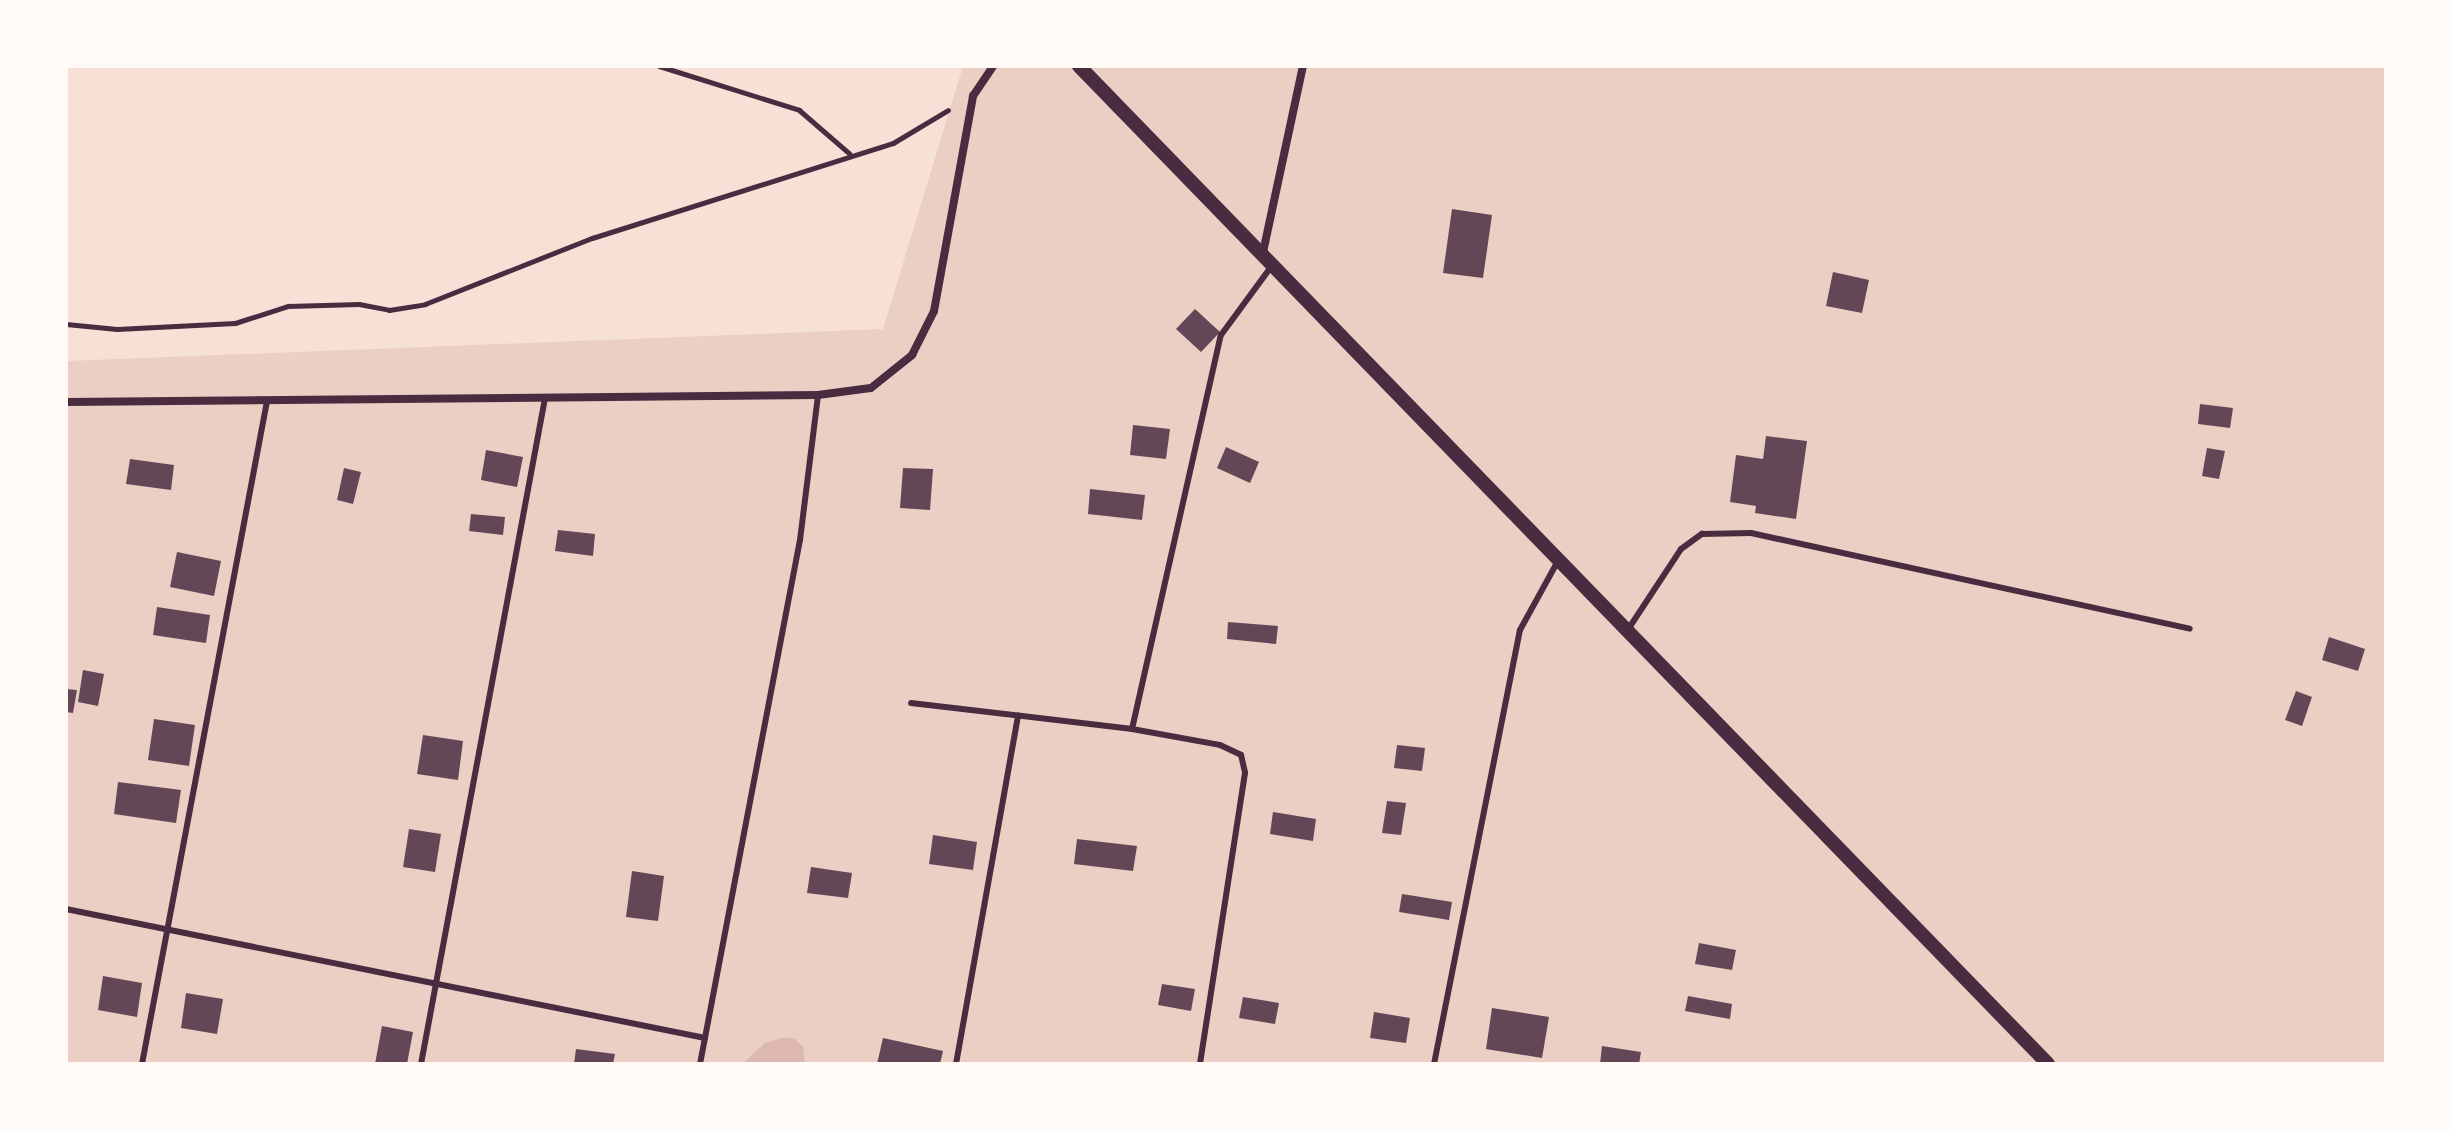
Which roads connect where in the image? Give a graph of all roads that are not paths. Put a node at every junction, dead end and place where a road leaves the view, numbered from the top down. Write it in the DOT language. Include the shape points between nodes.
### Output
graph roads {
  1 [pos="993,66"];
  2 [pos="1079,66"];
  3 [pos="1303,66"];
  4 [pos="1267,262"];
  5 [pos="818,395"];
  6 [pos="545,398"];
  7 [pos="267,401"];
  8 [pos="66,402"];
  9 [pos="1558,561"];
  10 [pos="2190,629"];
  11 [pos="1627,631"];
  12 [pos="911,703"];
  13 [pos="1018,715"];
  14 [pos="1132,729"];
  15 [pos="66,909"];
  16 [pos="168,930"];
  17 [pos="436,984"];
  18 [pos="705,1038"];
  19 [pos="142,1064"];
  20 [pos="421,1064"];
  21 [pos="700,1064"];
  22 [pos="956,1064"];
  23 [pos="1200,1064"];
  24 [pos="1434,1064"];
  25 [pos="2048,1064"];
  1 -- 5 [label="street" via="973,96 934,311 912,355 871,388"];
  2 -- 4 [label="street"];
  3 -- 4 [label="street"];
  4 -- 9 [label="street"];
  4 -- 14 [label="lane" via="1221,335"];
  5 -- 6 [label="street"];
  5 -- 18 [label="lane" via="800,540"];
  6 -- 7 [label="street"];
  6 -- 17 [label="lane"];
  7 -- 8 [label="street"];
  7 -- 16 [label="lane"];
  9 -- 11 [label="street"];
  9 -- 24 [label="lane" via="1520,630"];
  10 -- 11 [label="lane" via="1751,533 1702,534 1681,549"];
  11 -- 25 [label="street"];
  12 -- 13 [label="lane"];
  13 -- 14 [label="lane"];
  13 -- 22 [label="lane"];
  14 -- 23 [label="lane" via="1220,745 1241,755 1245,773"];
  15 -- 16 [label="lane"];
  16 -- 17 [label="lane"];
  16 -- 19 [label="lane"];
  17 -- 18 [label="lane"];
  17 -- 20 [label="lane"];
  18 -- 21 [label="lane"];
}
